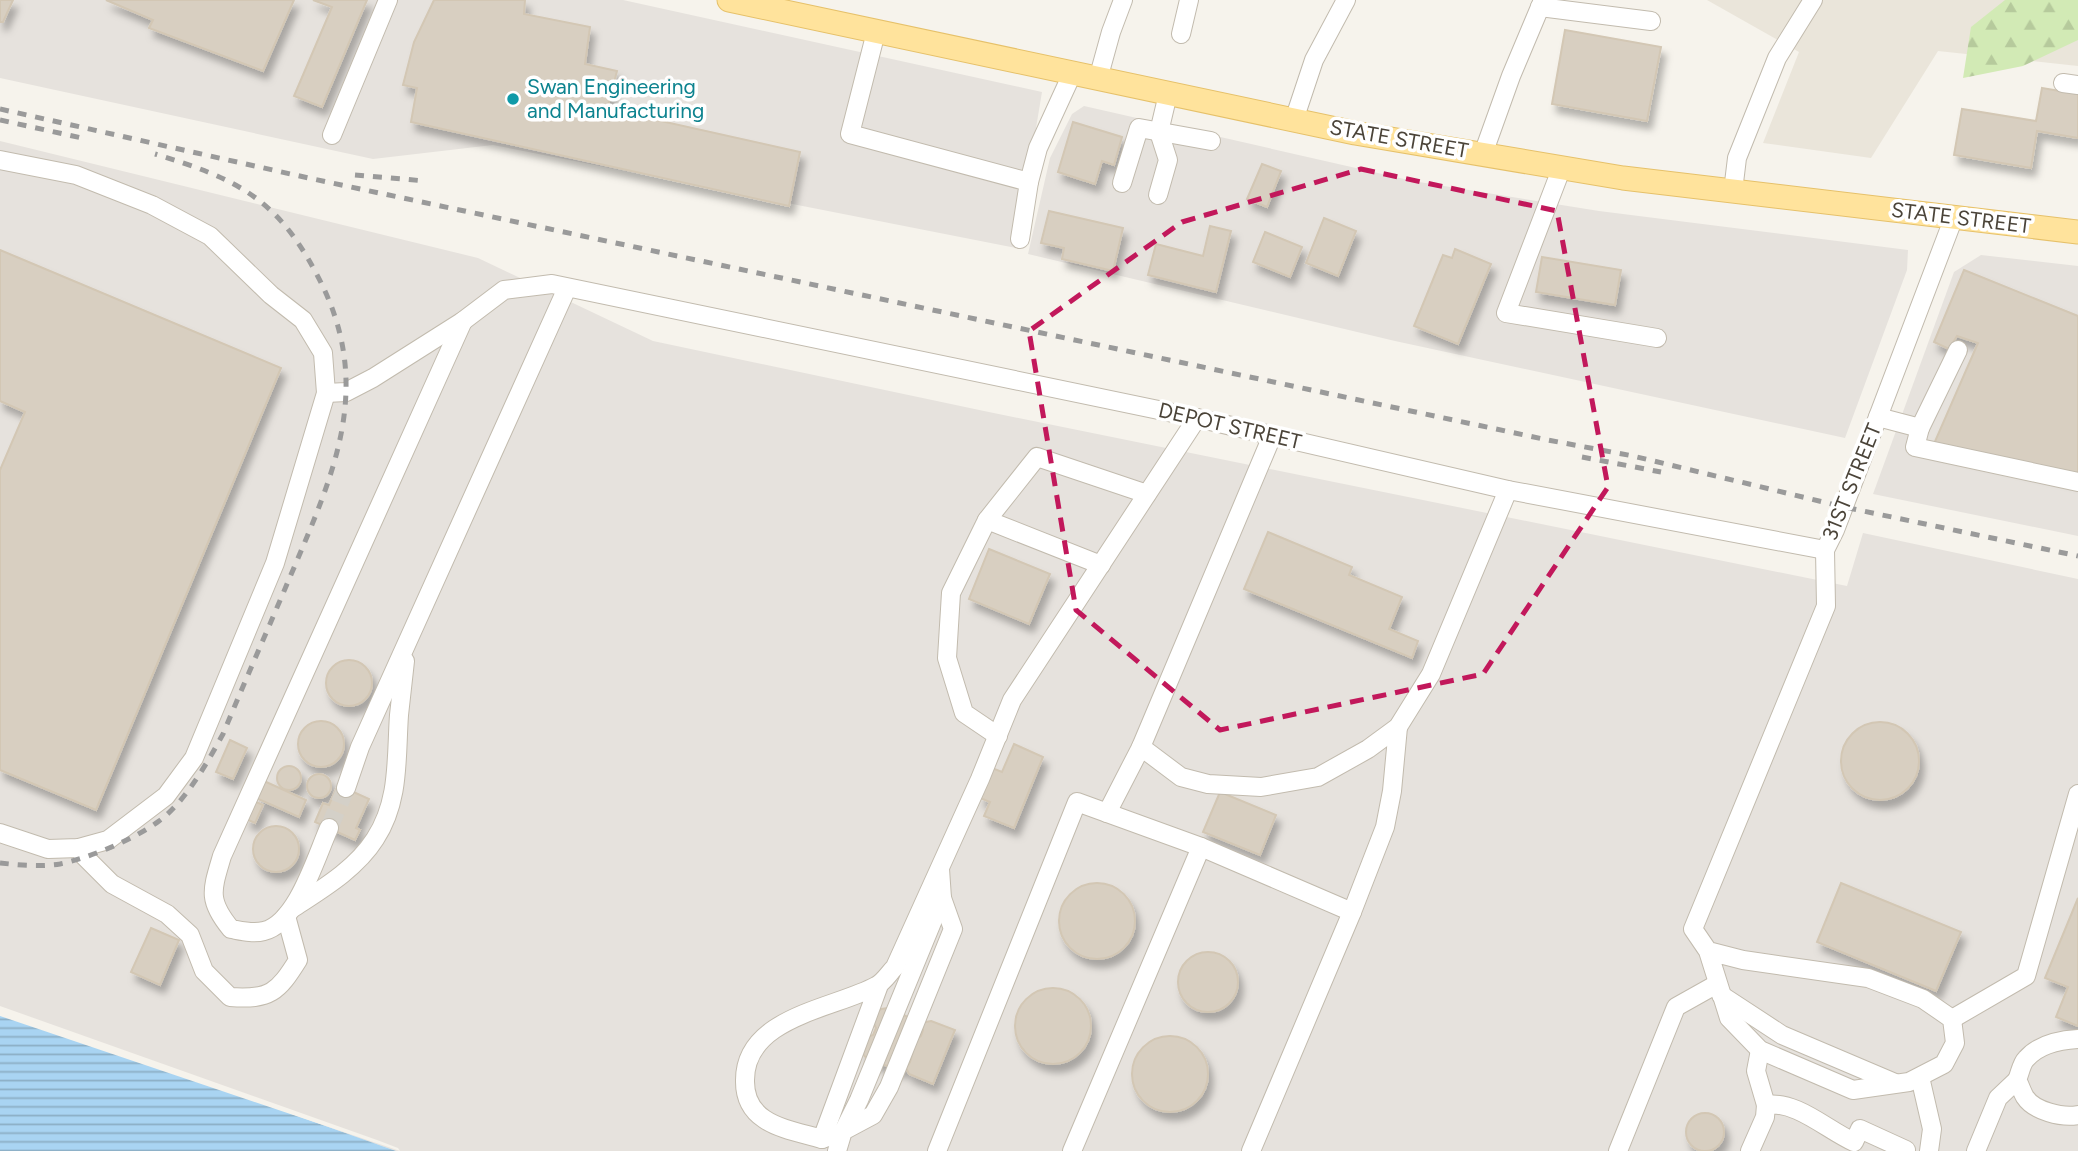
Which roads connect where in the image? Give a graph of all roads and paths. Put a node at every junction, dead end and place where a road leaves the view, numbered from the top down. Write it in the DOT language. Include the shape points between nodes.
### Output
graph roads {
  1 [pos="388,0"];
  2 [pos="1124,0"];
  3 [pos="1189,0"];
  4 [pos="1346,0"];
  5 [pos="1813,0"];
  6 [pos="740,1"];
  7 [pos="1542,4"];
  8 [pos="1651,21"];
  9 [pos="876,32"];
  10 [pos="1181,34"];
  11 [pos="1072,74"];
  12 [pos="1098,79"];
  13 [pos="1168,94"];
  14 [pos="1294,120"];
  15 [pos="1159,132"];
  16 [pos="332,135"];
  17 [pos="1211,141"];
  18 [pos="1483,154"];
  19 [pos="0,160"];
  20 [pos="1562,167"];
  21 [pos="1029,183"];
  22 [pos="1122,183"];
  23 [pos="1733,191"];
  24 [pos="1158,195"];
  25 [pos="1954,217"];
  26 [pos="2078,232"];
  27 [pos="1020,239"];
  28 [pos="567,288"];
  29 [pos="463,321"];
  30 [pos="1657,338"];
  31 [pos="1958,350"];
  32 [pos="326,393"];
  33 [pos="1878,417"];
  34 [pos="1197,418"];
  35 [pos="1920,428"];
  36 [pos="1272,436"];
  37 [pos="2078,482"];
  38 [pos="1508,489"];
  39 [pos="1147,494"];
  40 [pos="987,520"];
  41 [pos="1825,550"];
  42 [pos="1101,565"];
  43 [pos="407,644"];
  44 [pos="1398,727"];
  45 [pos="998,736"];
  46 [pos="1141,747"];
  47 [pos="346,789"];
  48 [pos="2078,794"];
  49 [pos="1107,813"];
  50 [pos="329,828"];
  51 [pos="0,832"];
  52 [pos="1201,847"];
  53 [pos="79,848"];
  54 [pos="940,867"];
  55 [pos="290,912"];
  56 [pos="1352,912"];
  57 [pos="1708,951"];
  58 [pos="879,985"];
  59 [pos="1719,990"];
  60 [pos="1952,1019"];
  61 [pos="2078,1039"];
  62 [pos="1760,1050"];
  63 [pos="1920,1077"];
  64 [pos="2017,1080"];
  65 [pos="1897,1084"];
  66 [pos="1766,1105"];
  67 [pos="2072,1117"];
  68 [pos="843,1131"];
  69 [pos="2078,1133"];
  70 [pos="822,1139"];
  71 [pos="1906,1150"];
  72 [pos="836,1151"];
  73 [pos="937,1151"];
  74 [pos="1072,1151"];
  75 [pos="1251,1151"];
  76 [pos="1618,1151"];
  77 [pos="1751,1151"];
  78 [pos="1929,1151"];
  79 [pos="1976,1151"];
  1 -- 16 [label="street"];
  2 -- 12 [label="street"];
  3 -- 10 [label="street"];
  4 -- 14 [label="street" via="1314,60"];
  5 -- 23 [label="street" via="1777,58 1737,158"];
  6 -- 9 [label="main road, STATE STREET"];
  7 -- 8 [label="street"];
  7 -- 18 [label="street"];
  9 -- 11 [label="main road, STATE STREET"];
  9 -- 21 [label="street" via="850,134"];
  11 -- 12 [label="main road, STATE STREET"];
  11 -- 21 [label="street" via="1038,149"];
  12 -- 13 [label="main road, STATE STREET"];
  13 -- 14 [label="main road, STATE STREET"];
  13 -- 15 [label="street"];
  14 -- 18 [label="main road, STATE STREET"];
  15 -- 17 [label="street"];
  15 -- 22 [label="street" via="1139,128"];
  15 -- 24 [label="street" via="1168,160"];
  18 -- 20 [label="main road, STATE STREET"];
  19 -- 32 [label="street" via="76,175 152,205 210,236 303,320 323,353"];
  20 -- 23 [label="main road, STATE STREET"];
  20 -- 30 [label="street" via="1506,313"];
  21 -- 27 [label="street"];
  23 -- 25 [label="main road, STATE STREET"];
  25 -- 26 [label="main road, STATE STREET"];
  25 -- 33 [label="street, 31ST STREET"];
  28 -- 29 [label="street, DEPOT STREET" via="552,284 504,290"];
  28 -- 34 [label="street, DEPOT STREET"];
  28 -- 43 [label="street"];
  29 -- 32 [label="street, DEPOT STREET" via="373,379 346,392"];
  29 -- 55 [label="street" via="222,856 214,902 231,929 264,931"];
  31 -- 35 [label="street"];
  32 -- 53 [label="street" via="275,563 194,758 166,796 125,829 108,840"];
  33 -- 35 [label="street"];
  33 -- 41 [label="street, 31ST STREET"];
  34 -- 36 [label="street, DEPOT STREET"];
  34 -- 39 [label="street"];
  35 -- 37 [label="street" via="1915,447"];
  36 -- 38 [label="street, DEPOT STREET"];
  36 -- 46 [label="street"];
  38 -- 41 [label="street, DEPOT STREET"];
  38 -- 44 [label="street" via="1431,674"];
  39 -- 40 [label="street" via="1037,457"];
  39 -- 42 [label="street"];
  40 -- 42 [label="street"];
  40 -- 45 [label="street" via="951,593 947,659 964,713"];
  41 -- 57 [label="street, 31ST STREET" via="1826,606 1693,929"];
  42 -- 45 [label="street" via="1012,699"];
  43 -- 47 [label="street"];
  43 -- 55 [label="street" via="398,774 389,812 374,841 341,876"];
  44 -- 46 [label="street" via="1318,777 1261,787 1208,784 1181,777"];
  44 -- 56 [label="street" via="1385,827"];
  45 -- 54 [label="street"];
  46 -- 49 [label="street"];
  48 -- 60 [label="street" via="2026,976"];
  49 -- 52 [label="street"];
  49 -- 73 [label="street" via="1077,802"];
  50 -- 55 [label="street"];
  51 -- 53 [label="street" via="48,849"];
  52 -- 56 [label="street"];
  52 -- 74 [label="street"];
  53 -- 55 [label="street" via="112,884 167,914 190,935 204,971 230,997 254,999 281,987 298,960"];
  54 -- 58 [label="street" via="895,967"];
  54 -- 68 [label="street" via="942,898"];
  56 -- 75 [label="street"];
  57 -- 59 [label="street"];
  57 -- 60 [label="street" via="1868,978 1923,999"];
  58 -- 70 [label="street"];
  58 -- 70 [label="street" via="774,1028 750,1056 745,1091 752,1111 768,1123"];
  59 -- 62 [label="street" via="1729,1018"];
  59 -- 65 [label="street" via="1782,1035"];
  59 -- 76 [label="street" via="1676,1007"];
  60 -- 63 [label="street" via="1955,1043 1944,1065"];
  61 -- 64 [label="street" via="2038,1050 2024,1060"];
  62 -- 65 [label="street" via="1853,1090"];
  62 -- 66 [label="street" via="1756,1071"];
  63 -- 65 [label="street"];
  63 -- 78 [label="street" via="1932,1129"];
  64 -- 67 [label="street" via="2026,1099 2057,1116"];
  64 -- 79 [label="street" via="1998,1098"];
  66 -- 71 [label="street" via="1778,1103 1821,1121 1854,1142 1860,1129"];
  66 -- 77 [label="street"];
  67 -- 69 [label="street"];
  68 -- 70 [label="street"];
  68 -- 72 [label="street"];
}
